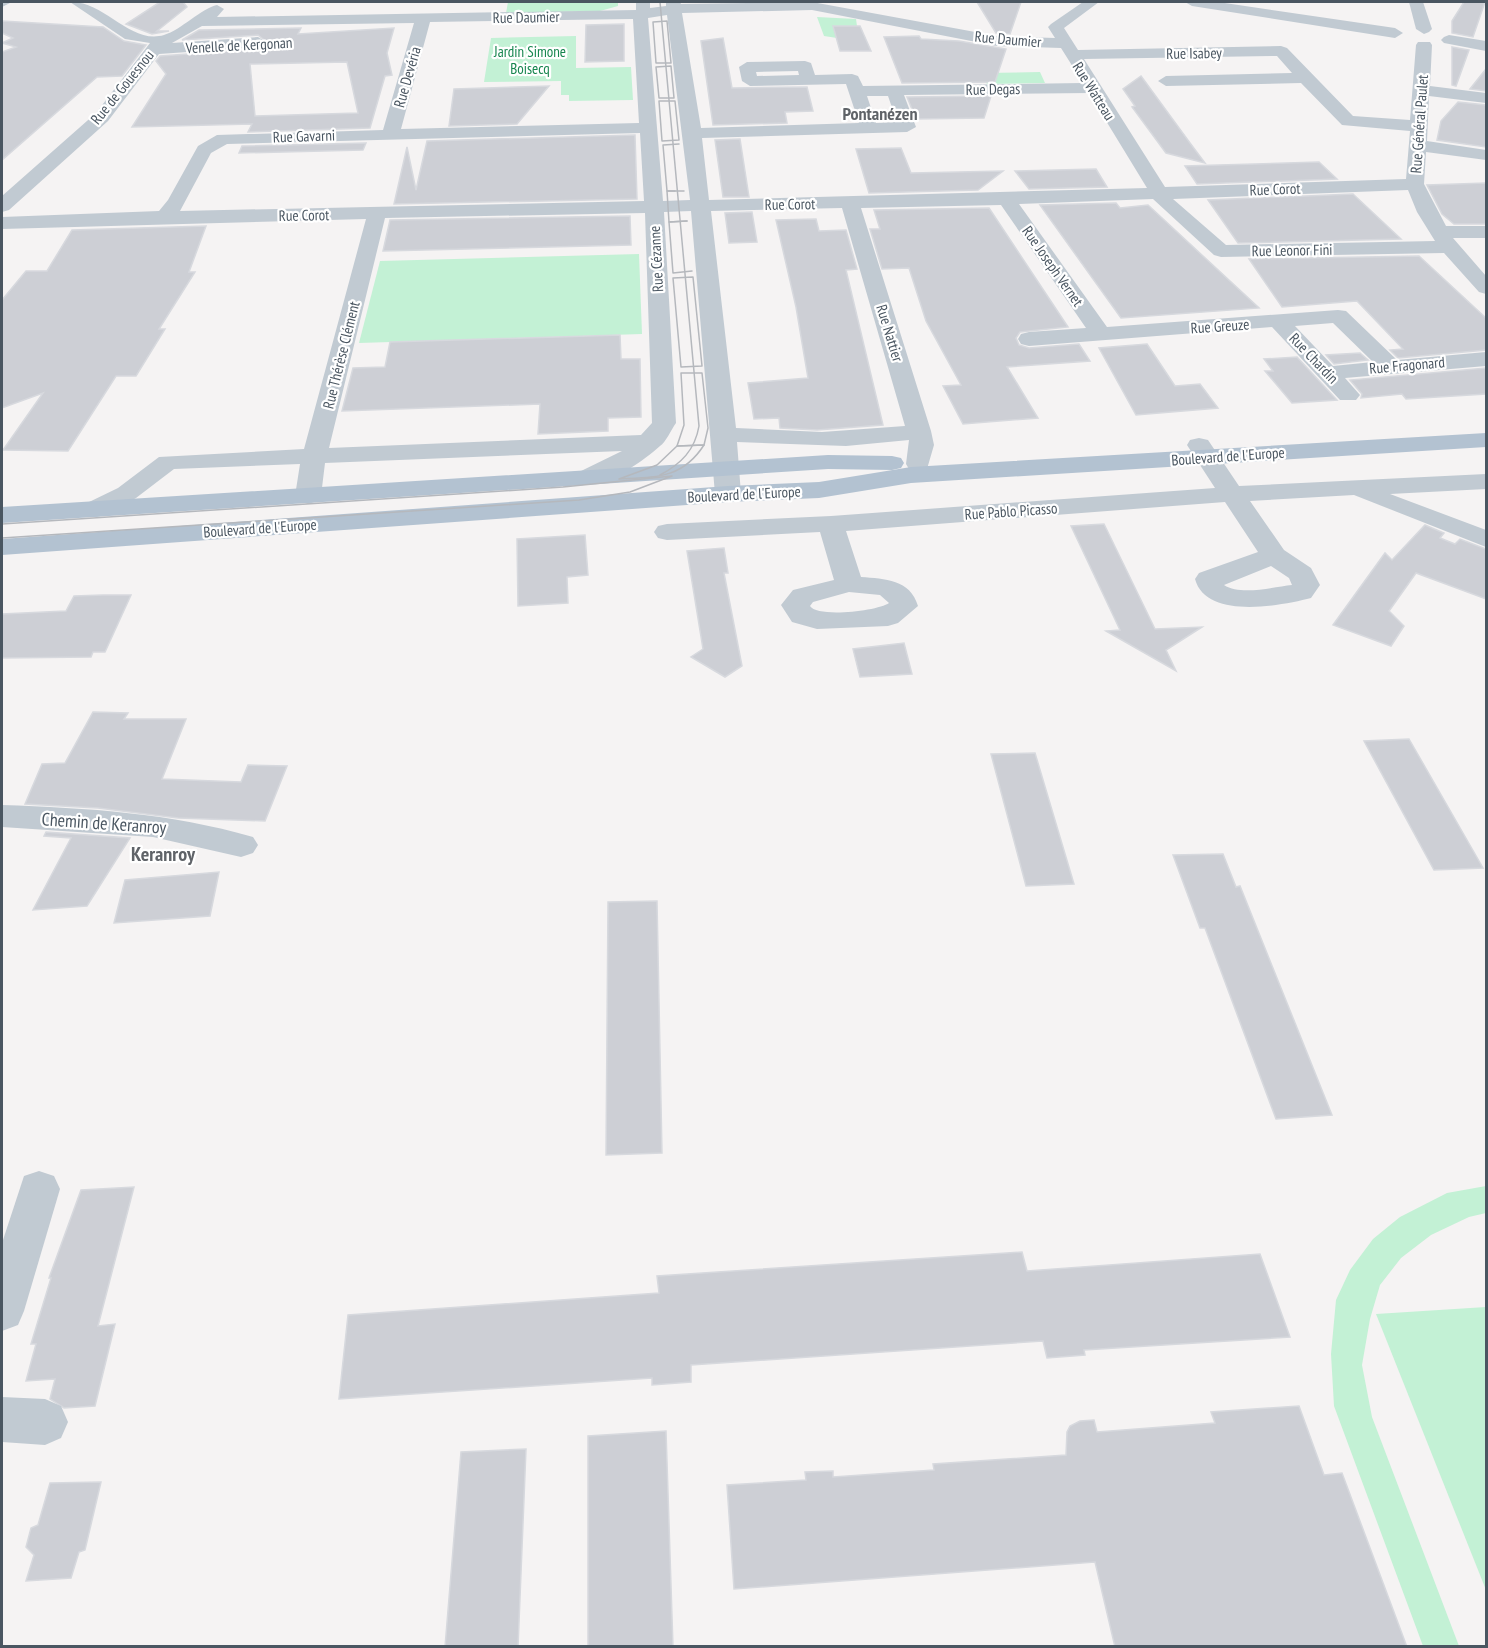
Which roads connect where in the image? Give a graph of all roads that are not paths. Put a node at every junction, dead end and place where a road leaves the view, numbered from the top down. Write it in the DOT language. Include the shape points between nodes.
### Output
graph roads {
  1 [pos="77,2"];
  2 [pos="222,2"];
  3 [pos="1092,2"];
  4 [pos="1192,2"];
  5 [pos="1416,2"];
  6 [pos="674,5"];
  7 [pos="643,8"];
  8 [pos="423,19"];
  9 [pos="198,22"];
  10 [pos="1006,25"];
  11 [pos="1424,37"];
  12 [pos="276,41"];
  13 [pos="1030,42"];
  14 [pos="157,44"];
  15 [pos="1486,46"];
  16 [pos="1068,49"];
  17 [pos="1305,78"];
  18 [pos="808,80"];
  19 [pos="1166,81"];
  20 [pos="1092,88"];
  21 [pos="894,90"];
  22 [pos="1421,90"];
  23 [pos="857,91"];
  24 [pos="1486,98"];
  25 [pos="419,114"];
  26 [pos="396,115"];
  27 [pos="1419,126"];
  28 [pos="648,128"];
  29 [pos="869,128"];
  30 [pos="693,133"];
  31 [pos="391,134"];
  32 [pos="1417,145"];
  33 [pos="1486,154"];
  34 [pos="1415,184"];
  35 [pos="1158,193"];
  36 [pos="1006,199"];
  37 [pos="850,203"];
  38 [pos="2,206"];
  39 [pos="699,207"];
  40 [pos="654,208"];
  41 [pos="377,213"];
  42 [pos="165,217"];
  43 [pos="2,223"];
  44 [pos="1486,232"];
  45 [pos="1445,240"];
  46 [pos="1486,288"];
  47 [pos="1279,322"];
  48 [pos="1100,333"];
  49 [pos="1029,339"];
  50 [pos="1486,359"];
  51 [pos="1390,366"];
  52 [pos="1328,373"];
  53 [pos="1348,395"];
  54 [pos="1486,424"];
  55 [pos="919,431"];
  56 [pos="724,434"];
  57 [pos="1486,440"];
  58 [pos="651,442"];
  59 [pos="1203,451"];
  60 [pos="316,455"];
  61 [pos="918,464"];
  62 [pos="588,477"];
  63 [pos="727,481"];
  64 [pos="1486,481"];
  65 [pos="1354,489"];
  66 [pos="1232,494"];
  67 [pos="308,496"];
  68 [pos="96,510"];
  69 [pos="2,515"];
  70 [pos="831,524"];
  71 [pos="668,532"];
  72 [pos="1486,538"];
  73 [pos="2,547"];
  74 [pos="1274,556"];
  75 [pos="849,584"];
  76 [pos="2,816"];
  77 [pos="241,845"];
  78 [pos="39,1188"];
  79 [pos="2,1311"];
  1 -- 14 [label="street, Venelle de Kergonan" via="130,36"];
  2 -- 9 [label="street, Rue de Gouesnou" via="210,16"];
  3 -- 16 [label="street, Rue Watteau" via="1048,25"];
  4 -- 11 [label="street" via="1395,33 1402,40"];
  5 -- 11 [label="street, Rue Général Paulet"];
  6 -- 7 [label="street, Rue Daumier"];
  6 -- 13 [label="street, Rue Daumier" via="812,6 997,41"];
  6 -- 30 [label="street"];
  7 -- 8 [label="street, Rue Daumier"];
  7 -- 28 [label="street, Rue Cézanne" via="640,18"];
  8 -- 9 [label="street, Rue Daumier"];
  8 -- 26 [label="street, Rue Devéria"];
  9 -- 14 [label="street, Rue de Gouesnou"];
  10 -- 13 [label="street" via="1023,29"];
  11 -- 15 [label="street" via="1442,33 1449,40"];
  11 -- 22 [label="street, Rue Général Paulet"];
  12 -- 14 [label="street, Venelle de Kergonan"];
  13 -- 16 [label="street, Rue Daumier"];
  14 -- 38 [label="street, Rue de Gouesnou" via="102,117"];
  16 -- 17 [label="street, Rue Isabey" via="1281,51"];
  16 -- 20 [label="street, Rue Watteau"];
  17 -- 19 [label="street, Rue Isabey"];
  17 -- 27 [label="street, Rue Isabey" via="1348,120"];
  18 -- 23 [label="street" via="852,79"];
  20 -- 21 [label="street, Rue Degas"];
  20 -- 35 [label="street, Rue Watteau"];
  21 -- 23 [label="street, Rue Degas"];
  21 -- 29 [label="street" via="907,127"];
  22 -- 24 [label="street"];
  22 -- 27 [label="street, Rue Général Paulet"];
  23 -- 29 [label="street"];
  25 -- 26 [label="street"];
  26 -- 31 [label="street, Rue Devéria"];
  27 -- 32 [label="street, Rue Général Paulet"];
  28 -- 31 [label="street, Rue Gavarni"];
  28 -- 40 [label="street, Rue Cézanne"];
  29 -- 30 [label="street"];
  30 -- 39 [label="street"];
  31 -- 42 [label="street, Rue Gavarni" via="223,139 204,150"];
  32 -- 33 [label="street"];
  32 -- 34 [label="street, Rue Général Paulet"];
  34 -- 35 [label="street, Rue Corot"];
  34 -- 45 [label="street, Rue Général Paulet"];
  35 -- 36 [label="street, Rue Corot"];
  35 -- 45 [label="street, Rue Leonor Fini" via="1221,251"];
  36 -- 37 [label="street, Rue Corot"];
  36 -- 48 [label="street, Rue Joseph Vernet"];
  37 -- 39 [label="street, Rue Corot"];
  37 -- 55 [label="street, Rue Nattier"];
  39 -- 40 [label="street, Rue Corot"];
  39 -- 56 [label="street"];
  40 -- 41 [label="street, Rue Corot"];
  40 -- 58 [label="street, Rue Cézanne" via="664,423"];
  41 -- 42 [label="street, Rue Corot"];
  41 -- 60 [label="street, Rue Thérèse Clément"];
  42 -- 43 [label="street"];
  44 -- 45 [label="street"];
  45 -- 46 [label="street, Rue Général Paulet"];
  47 -- 48 [label="street, Rue Greuze"];
  47 -- 51 [label="street, Rue Greuze" via="1338,316"];
  47 -- 52 [label="street, Rue Chardin"];
  48 -- 49 [label="street, Rue Greuze"];
  50 -- 51 [label="street, Rue Fragonard"];
  51 -- 52 [label="street, Rue Fragonard"];
  52 -- 53 [label="street, Rue Chardin"];
  54 -- 59 [label="main road, Boulevard de l'Europe"];
  55 -- 56 [label="street" via="895,436 785,439"];
  55 -- 61 [label="street, Rue Nattier" via="922,445"];
  56 -- 63 [label="street"];
  57 -- 59 [label="main road, Boulevard de l'Europe"];
  58 -- 60 [label="street"];
  58 -- 62 [label="street, Rue Cézanne" via="630,459"];
  59 -- 61 [label="main road, Boulevard de l'Europe"];
  59 -- 63 [label="main road, Boulevard de l'Europe" via="911,475 819,490"];
  59 -- 66 [label="street"];
  60 -- 67 [label="street, Rue Thérèse Clément"];
  60 -- 68 [label="street" via="168,462 127,493"];
  61 -- 63 [label="main road, Boulevard de l'Europe" via="828,462"];
  62 -- 63 [label="main road, Boulevard de l'Europe"];
  62 -- 67 [label="main road, Boulevard de l'Europe"];
  63 -- 73 [label="main road, Boulevard de l'Europe" via="498,511"];
  64 -- 65 [label="street, Rue Pablo Picasso"];
  65 -- 66 [label="street, Rue Pablo Picasso"];
  65 -- 72 [label="street, Rue Pablo Picasso"];
  66 -- 70 [label="street, Rue Pablo Picasso"];
  66 -- 74 [label="street"];
  67 -- 68 [label="main road, Boulevard de l'Europe"];
  68 -- 69 [label="main road, Boulevard de l'Europe"];
  70 -- 71 [label="street, Rue Pablo Picasso"];
  70 -- 75 [label="street"];
  76 -- 77 [label="street, Chemin de Keranroy" via="164,826"];
  78 -- 79 [label="street"];
}
